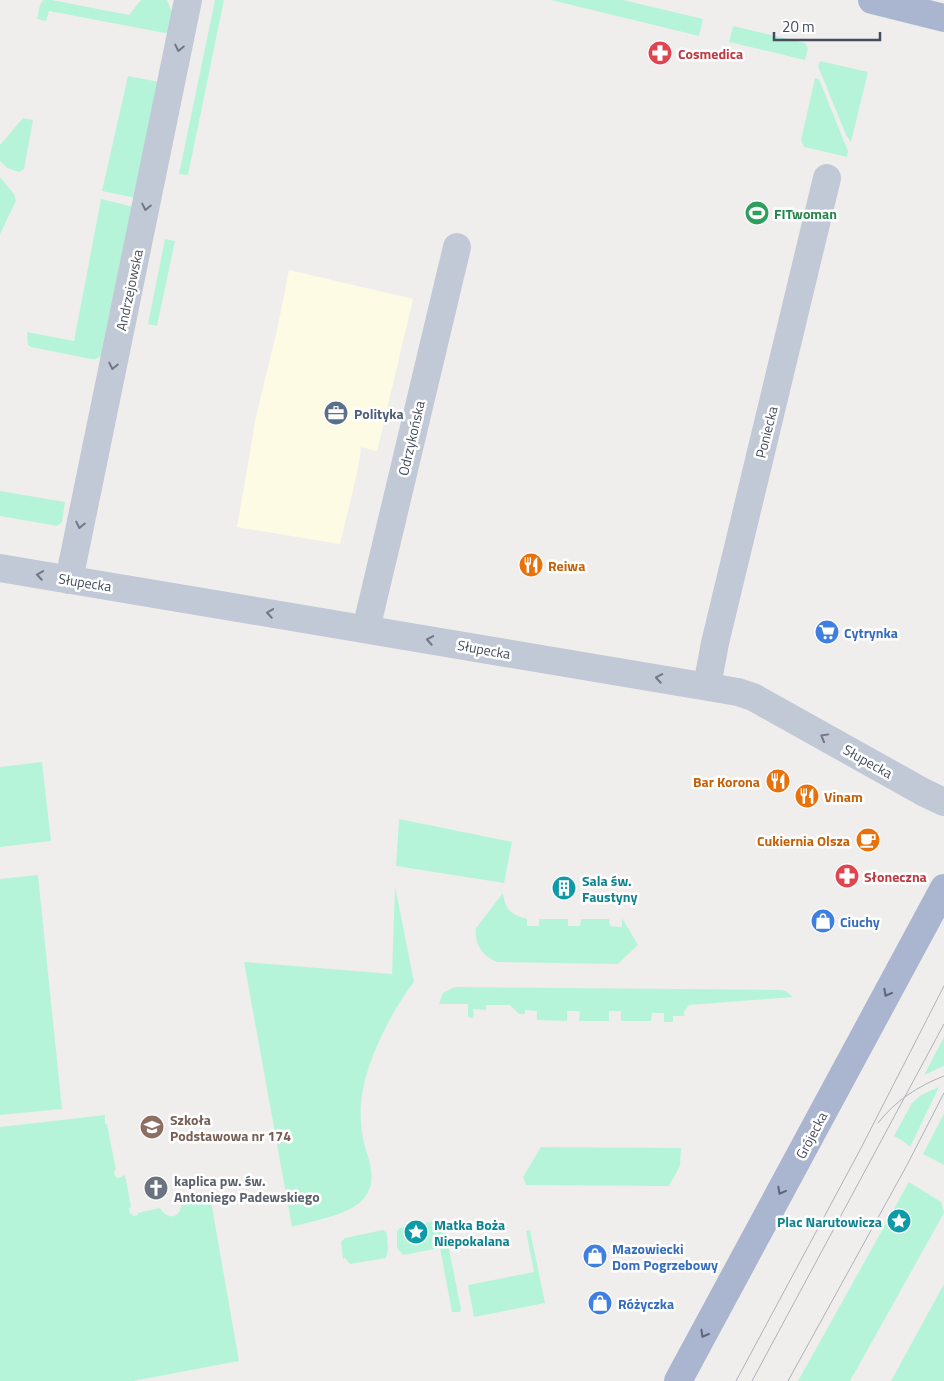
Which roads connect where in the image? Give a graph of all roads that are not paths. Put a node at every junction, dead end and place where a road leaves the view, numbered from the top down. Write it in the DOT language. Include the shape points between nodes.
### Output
graph roads {
  1 [pos="188,0"];
  2 [pos="872,0"];
  3 [pos="944,18"];
  4 [pos="827,178"];
  5 [pos="457,247"];
  6 [pos="0,568"];
  7 [pos="69,580"];
  8 [pos="366,629"];
  9 [pos="707,686"];
  10 [pos="944,802"];
  11 [pos="944,888"];
  12 [pos="944,910"];
  13 [pos="922,930"];
  14 [pos="678,1381"];
  1 -- 7 [label="street, Andrzejowska, one-way"];
  2 -- 3 [label="main road"];
  4 -- 9 [label="street, Poniecka"];
  5 -- 8 [label="street, Odrzykońska"];
  7 -- 6 [label="street, Słupecka, one-way"];
  8 -- 7 [label="street, Słupecka, one-way"];
  9 -- 8 [label="street, Słupecka, one-way"];
  10 -- 9 [label="street, Słupecka, one-way" via="753,697"];
  11 -- 13 [label="main road, Grójecka"];
  12 -- 13 [label="main road"];
  13 -- 14 [label="main road, Grójecka, one-way"];
}
